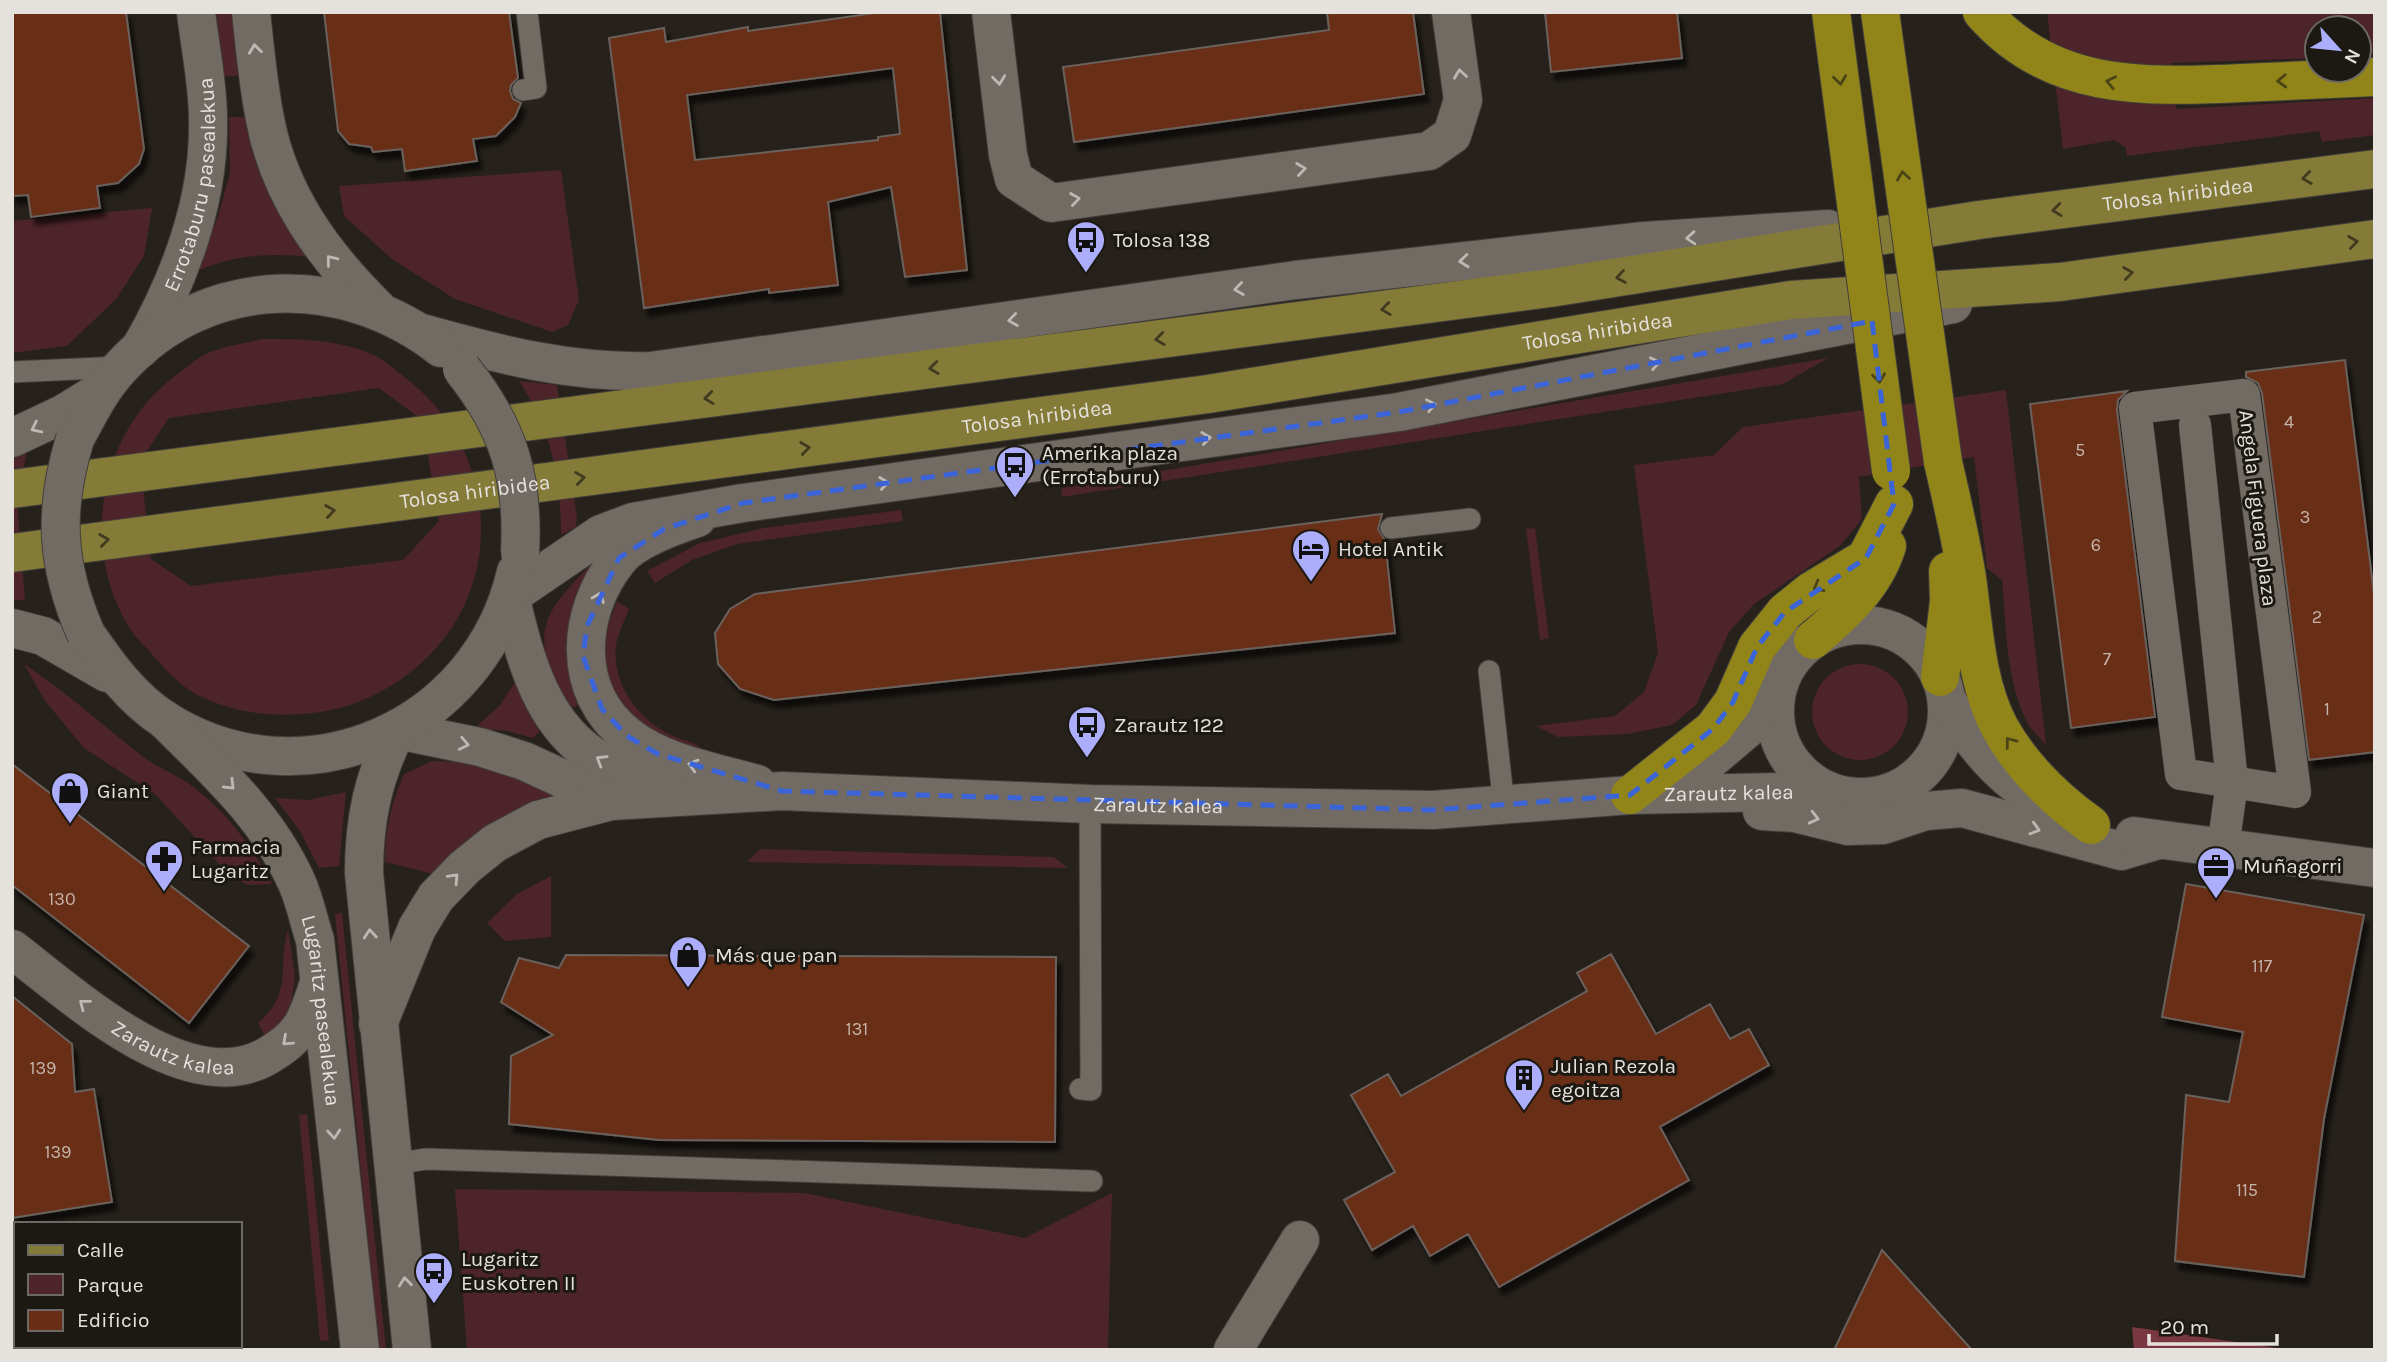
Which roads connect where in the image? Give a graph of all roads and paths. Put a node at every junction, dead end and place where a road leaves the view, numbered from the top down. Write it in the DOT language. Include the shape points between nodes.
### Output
graph roads {
  1 [pos="196,12"];
  2 [pos="251,12"];
  3 [pos="527,12"];
  4 [pos="991,12"];
  5 [pos="1451,12"];
  6 [pos="1831,12"];
  7 [pos="1880,12"];
  8 [pos="1982,12"];
  9 [pos="2375,77"];
  10 [pos="523,90"];
  11 [pos="2375,169"];
  12 [pos="1979,220"];
  13 [pos="2375,239"];
  14 [pos="2060,282"];
  15 [pos="378,309"];
  16 [pos="422,333"];
  17 [pos="120,369"];
  18 [pos="12,372"];
  19 [pos="2195,425"];
  20 [pos="12,438"];
  21 [pos="1943,462"];
  22 [pos="1893,488"];
  23 [pos="12,489"];
  24 [pos="743,503"];
  25 [pos="1469,519"];
  26 [pos="1391,528"];
  27 [pos="12,553"];
  28 [pos="510,596"];
  29 [pos="12,628"];
  30 [pos="1813,640"];
  31 [pos="1489,671"];
  32 [pos="1782,679"];
  33 [pos="118,680"];
  34 [pos="1944,690"];
  35 [pos="164,719"];
  36 [pos="397,730"];
  37 [pos="2232,782"];
  38 [pos="1905,786"];
  39 [pos="782,791"];
  40 [pos="1828,792"];
  41 [pos="1630,795"];
  42 [pos="686,797"];
  43 [pos="2033,798"];
  44 [pos="611,801"];
  45 [pos="1090,804"];
  46 [pos="1504,806"];
  47 [pos="2091,825"];
  48 [pos="2158,840"];
  49 [pos="2223,848"];
  50 [pos="2375,868"];
  51 [pos="12,949"];
  52 [pos="319,983"];
  53 [pos="378,1024"];
  54 [pos="1080,1089"];
  55 [pos="393,1164"];
  56 [pos="1092,1181"];
  57 [pos="1300,1240"];
  58 [pos="360,1350"];
  59 [pos="412,1350"];
  60 [pos="1233,1350"];
  1 -- 17 [label="street, Errotaburu pasealekua" via="208,119 200,201 176,278"];
  15 -- 2 [label="street, one-way" via="326,254 288,190 265,120"];
  3 -- 10 [label="lane" via="536,88"];
  4 -- 5 [label="street, one-way" via="1014,179 1051,203 1429,151 1452,135 1463,100"];
  6 -- 22 [label="highway, one-way, bridge"];
  21 -- 7 [label="highway, one-way, bridge"];
  9 -- 8 [label="highway, one-way" via="2127,85 2081,75 2043,58"];
  11 -- 12 [label="main road, Tolosa hiribidea, one-way"];
  12 -- 16 [label="street, Tolosa hiribidea, one-way" via="1644,241 1323,277 651,371 578,370 502,356"];
  12 -- 23 [label="main road, Tolosa hiribidea, one-way" via="1550,288"];
  14 -- 13 [label="main road, Tolosa hiribidea, one-way"];
  24 -- 14 [label="street, Tolosa hiribidea, one-way" via="1399,412"];
  27 -- 14 [label="main road, Tolosa hiribidea, one-way" via="1208,394 1791,300"];
  15 -- 16 [label="street"];
  15 -- 17 [label="street" via="307,293 236,299 169,327"];
  16 -- 28 [label="street, bridge" via="463,369 487,400 505,436 517,474 522,513 520,553"];
  17 -- 18 [label="lane"];
  17 -- 20 [label="street, one-way" via="63,414"];
  17 -- 33 [label="street, Errotaburu pasealekua, bridge" via="75,439 65,471 59,538 66,582 86,634"];
  19 -- 37 [label="street"];
  21 -- 34 [label="highway" via="1949,600"];
  47 -- 21 [label="highway, one-way" via="2037,777 2000,729 1984,687 1960,531"];
  22 -- 30 [label="highway" via="1890,538 1881,565 1852,606"];
  22 -- 41 [label="highway, one-way" via="1867,558 1811,590 1786,612 1757,647 1733,702 1713,729"];
  24 -- 28 [label="street" via="633,522 601,534"];
  39 -- 24 [label="street, one-way" via="658,754 627,736 602,709 590,686 583,656 587,626 619,558 664,529"];
  25 -- 26 [label="lane"];
  28 -- 36 [label="street" via="478,660 428,711"];
  42 -- 28 [label="street, one-way" via="603,762 562,730 524,657"];
  29 -- 33 [label="street" via="43,636"];
  30 -- 32 [label="street" via="1794,657"];
  30 -- 34 [label="street" via="1848,627 1886,628 1909,639 1927,656"];
  31 -- 46 [label="lane"];
  32 -- 40 [label="street" via="1775,705 1777,732 1787,757 1805,777"];
  32 -- 41 [label="street, Zarautz kalea" via="1747,729 1708,762"];
  33 -- 35 [label="street"];
  34 -- 38 [label="street" via="1946,727 1938,750 1925,771"];
  34 -- 43 [label="street" via="1964,730 1992,765"];
  35 -- 36 [label="street" via="227,748 273,755 331,752"];
  35 -- 52 [label="street, Lugaritz pasealekua, one-way" via="245,800 278,845 299,886 315,940"];
  36 -- 44 [label="street, one-way" via="524,761"];
  53 -- 36 [label="street, one-way" via="364,834 372,789"];
  37 -- 37 [label="street, Angela Figuera plaza" via="2295,792 2244,395 2135,408 2180,774"];
  37 -- 49 [label="street"];
  38 -- 40 [label="street" via="1880,796"];
  38 -- 43 [label="street" via="1964,787"];
  39 -- 42 [label="street, Zarautz kalea"];
  39 -- 45 [label="street, Zarautz kalea"];
  40 -- 41 [label="street, Zarautz kalea"];
  41 -- 46 [label="street, Zarautz kalea"];
  42 -- 44 [label="street, Zarautz kalea"];
  43 -- 47 [label="street"];
  53 -- 44 [label="street, Zarautz kalea, one-way" via="417,928 439,894 465,867 538,820"];
  45 -- 46 [label="street, Zarautz kalea" via="1433,810"];
  45 -- 54 [label="lane" via="1091,1090"];
  46 -- 48 [label="street, one-way" via="1589,823 1736,810 1795,813 1848,827 1883,825 1926,811 1962,808 2121,851"];
  47 -- 48 [label="street"];
  48 -- 49 [label="street"];
  49 -- 50 [label="street"];
  52 -- 51 [label="street, Zarautz kalea, one-way" via="302,1026 288,1044 241,1069 216,1069 150,1048 122,1033"];
  52 -- 58 [label="street, Lugaritz pasealekua, one-way"];
  53 -- 55 [label="street"];
  55 -- 56 [label="lane" via="426,1159"];
  59 -- 55 [label="street, one-way"];
  57 -- 60 [label="street"];
}
